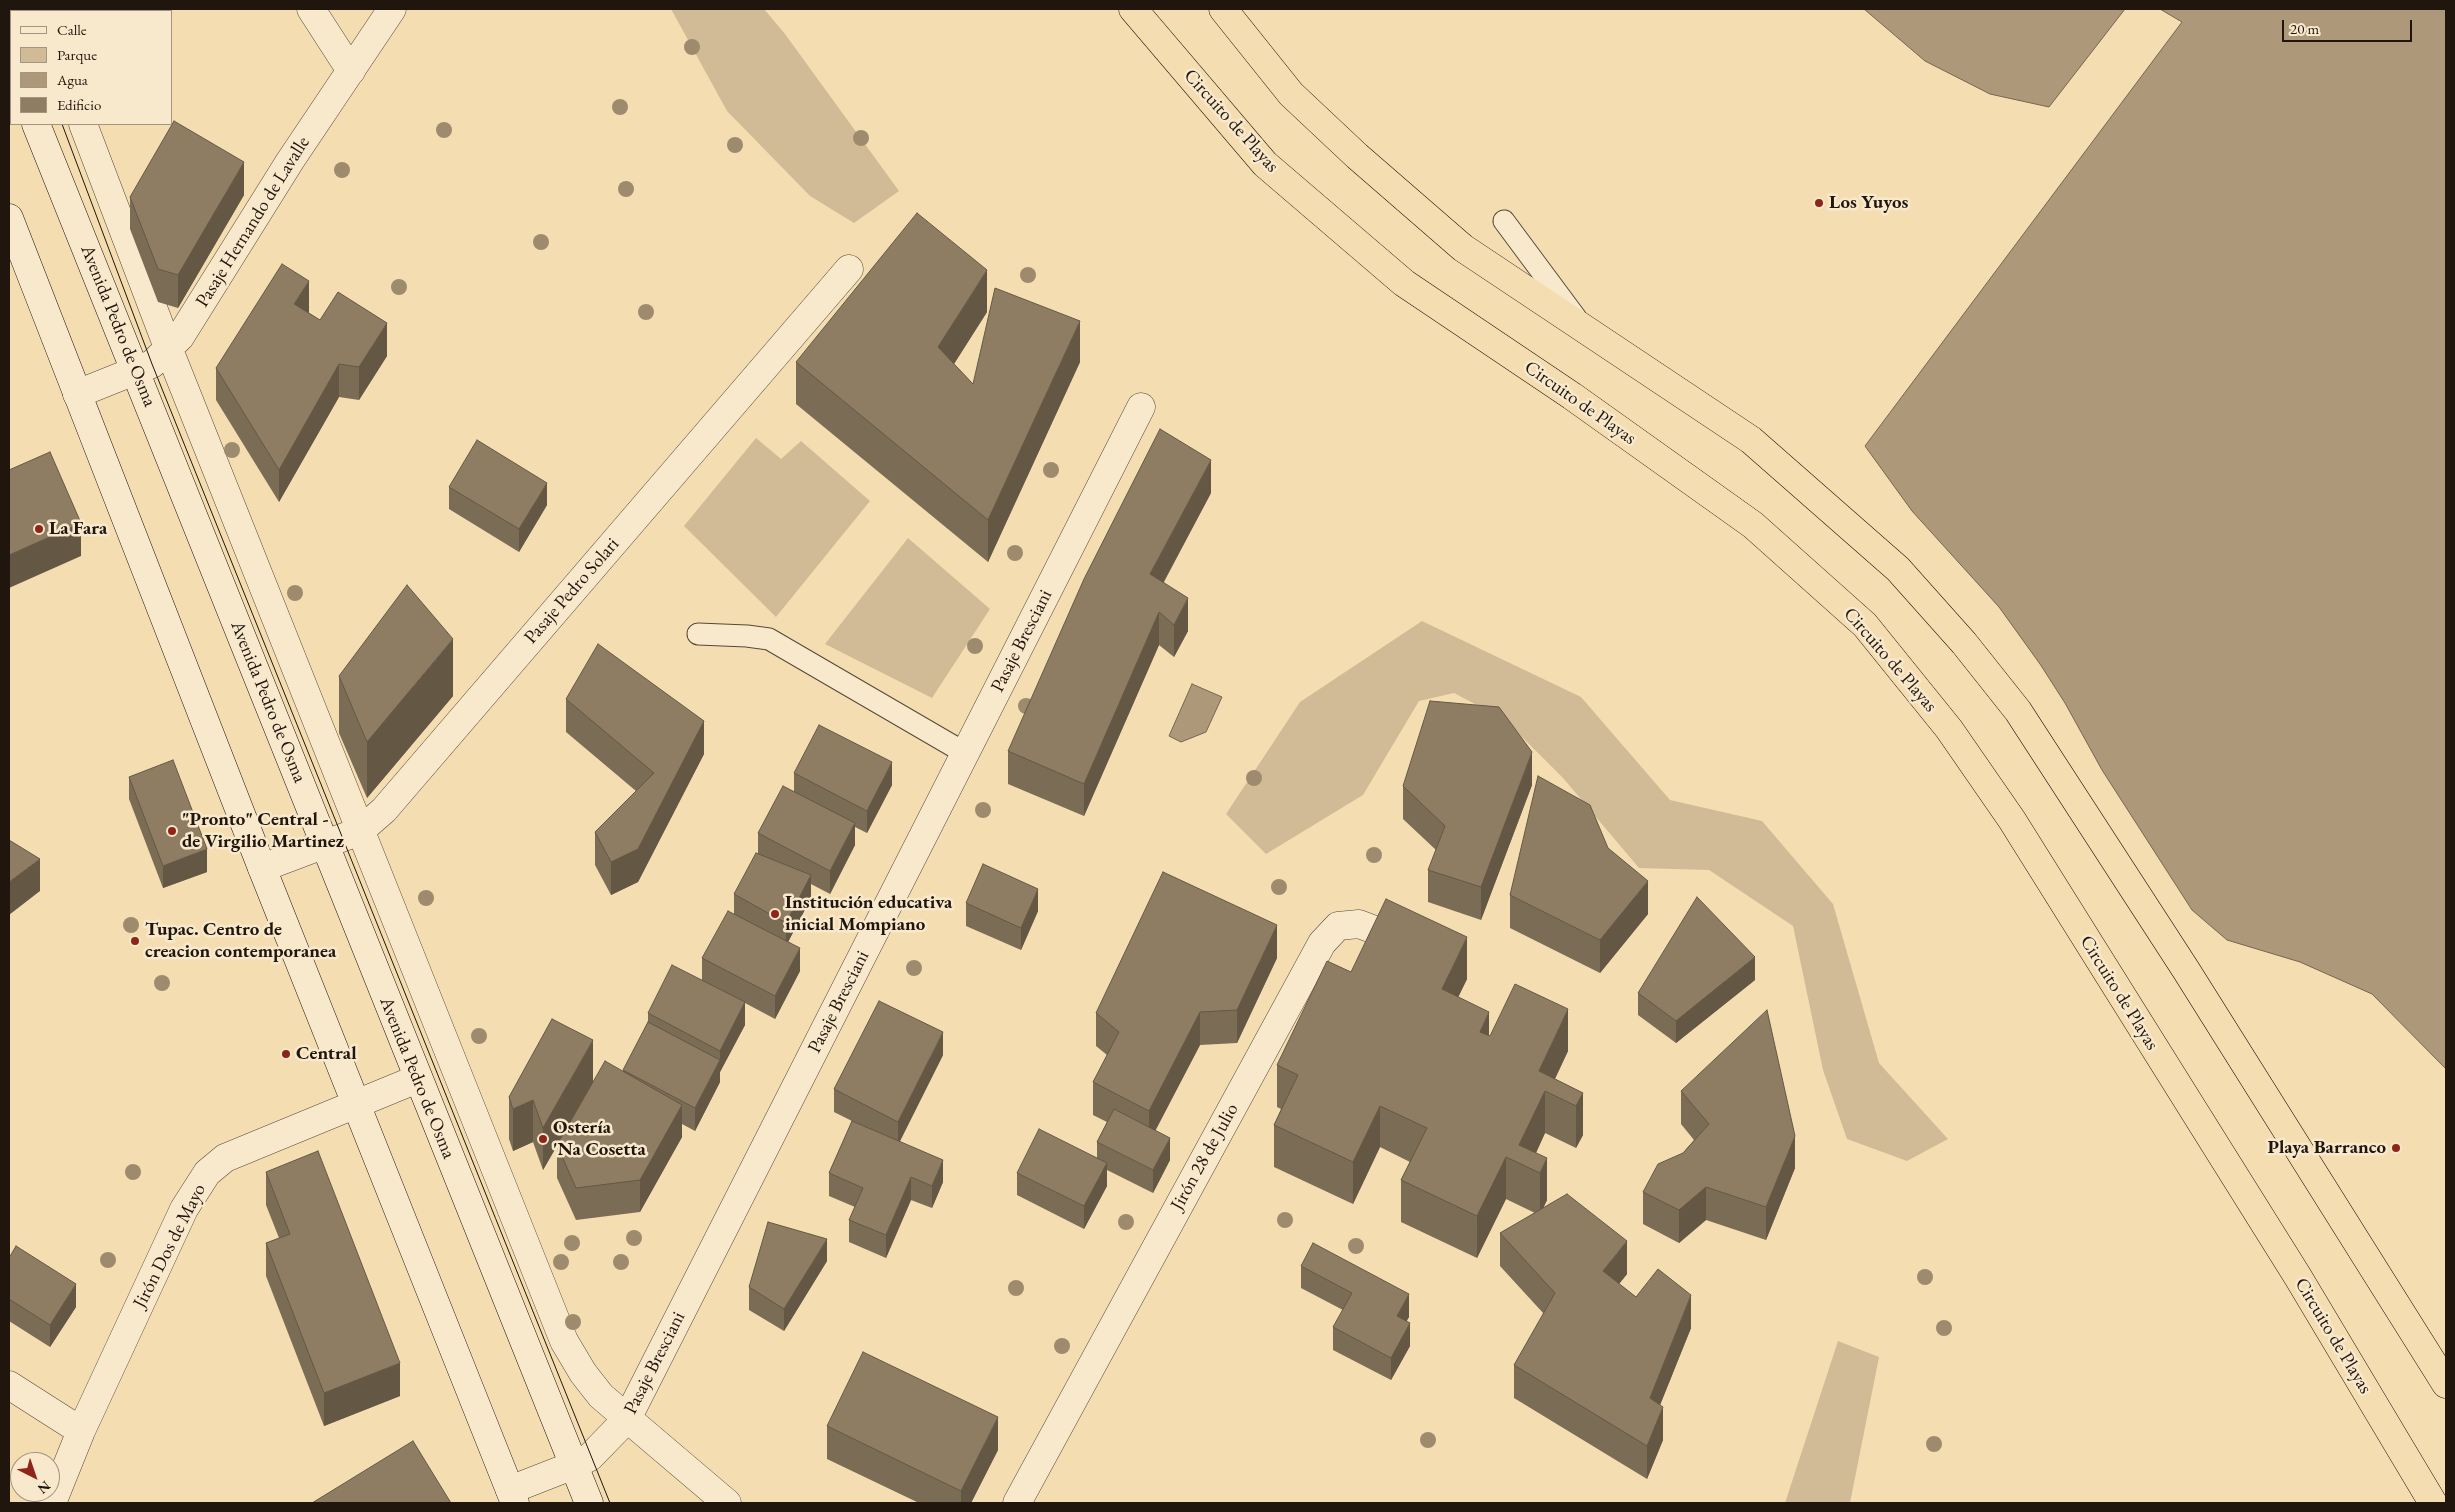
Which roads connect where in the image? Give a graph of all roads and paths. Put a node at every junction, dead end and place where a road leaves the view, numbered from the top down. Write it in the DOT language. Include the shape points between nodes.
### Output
graph roads {
  1 [pos="311,9"];
  2 [pos="392,9"];
  3 [pos="1133,9"];
  4 [pos="1223,9"];
  5 [pos="351,71"];
  6 [pos="36,125"];
  7 [pos="82,125"];
  8 [pos="9,218"];
  9 [pos="1504,221"];
  10 [pos="849,269"];
  11 [pos="1586,330"];
  12 [pos="169,350"];
  13 [pos="137,372"];
  14 [pos="77,394"];
  15 [pos="1141,407"];
  16 [pos="698,634"];
  17 [pos="965,753"];
  18 [pos="360,831"];
  19 [pos="325,845"];
  20 [pos="262,868"];
  21 [pos="1431,952"];
  22 [pos="417,1079"];
  23 [pos="356,1105"];
  24 [pos="2446,1384"];
  25 [pos="9,1385"];
  26 [pos="628,1419"];
  27 [pos="81,1431"];
  28 [pos="574,1466"];
  29 [pos="512,1496"];
  30 [pos="52,1503"];
  31 [pos="589,1503"];
  32 [pos="727,1503"];
  33 [pos="1017,1503"];
  34 [pos="2433,1503"];
  1 -- 5 [label="street"];
  2 -- 5 [label="street, Pasaje Hernando de Lavalle"];
  3 -- 34 [label="highway, Circuito de Playas" via="1265,164 1404,283 1753,524 1865,625 1949,729 2012,820 2298,1277"];
  4 -- 11 [label="highway" via="1291,94 1357,156 1463,248"];
  5 -- 12 [label="street, Pasaje Hernando de Lavalle"];
  6 -- 13 [label="street, Avenida Pedro de Osma"];
  7 -- 12 [label="street, Avenida Pedro de Osma"];
  8 -- 14 [label="street"];
  9 -- 11 [label="lane"];
  10 -- 18 [label="street, Pasaje Pedro Solari" via="384,810"];
  11 -- 24 [label="highway" via="1751,440 1898,569 1964,643 2024,719"];
  12 -- 13 [label="street, Pasaje Hernando de Lavalle"];
  12 -- 18 [label="street, Avenida Pedro de Osma"];
  13 -- 14 [label="street, Pasaje Hernando de Lavalle"];
  13 -- 19 [label="street, Avenida Pedro de Osma"];
  14 -- 20 [label="street"];
  15 -- 17 [label="street, Pasaje Bresciani"];
  16 -- 17 [label="lane" via="769,640"];
  17 -- 26 [label="street, Pasaje Bresciani"];
  18 -- 19 [label="street, Pasaje Pedro Solari"];
  18 -- 26 [label="street, Avenida Pedro de Osma" via="564,1341 601,1396"];
  19 -- 20 [label="street, Pasaje Pedro Solari"];
  19 -- 22 [label="street, Avenida Pedro de Osma"];
  20 -- 23 [label="street"];
  21 -- 33 [label="street, Jirón 28 de Julio" via="1359,924 1338,926 1322,942"];
  22 -- 23 [label="street, Jirón Dos de Mayo"];
  22 -- 28 [label="street, Avenida Pedro de Osma"];
  23 -- 27 [label="street, Jirón Dos de Mayo" via="225,1158 207,1173 184,1209"];
  23 -- 29 [label="street"];
  25 -- 27 [label="street"];
  26 -- 28 [label="street, Pasaje Bresciani" via="590,1457"];
  26 -- 32 [label="street, Avenida Pedro de Osma"];
  27 -- 30 [label="street, Jirón Dos de Mayo"];
  28 -- 29 [label="street, Pasaje Bresciani"];
  28 -- 31 [label="street, Avenida Pedro de Osma"];
}
